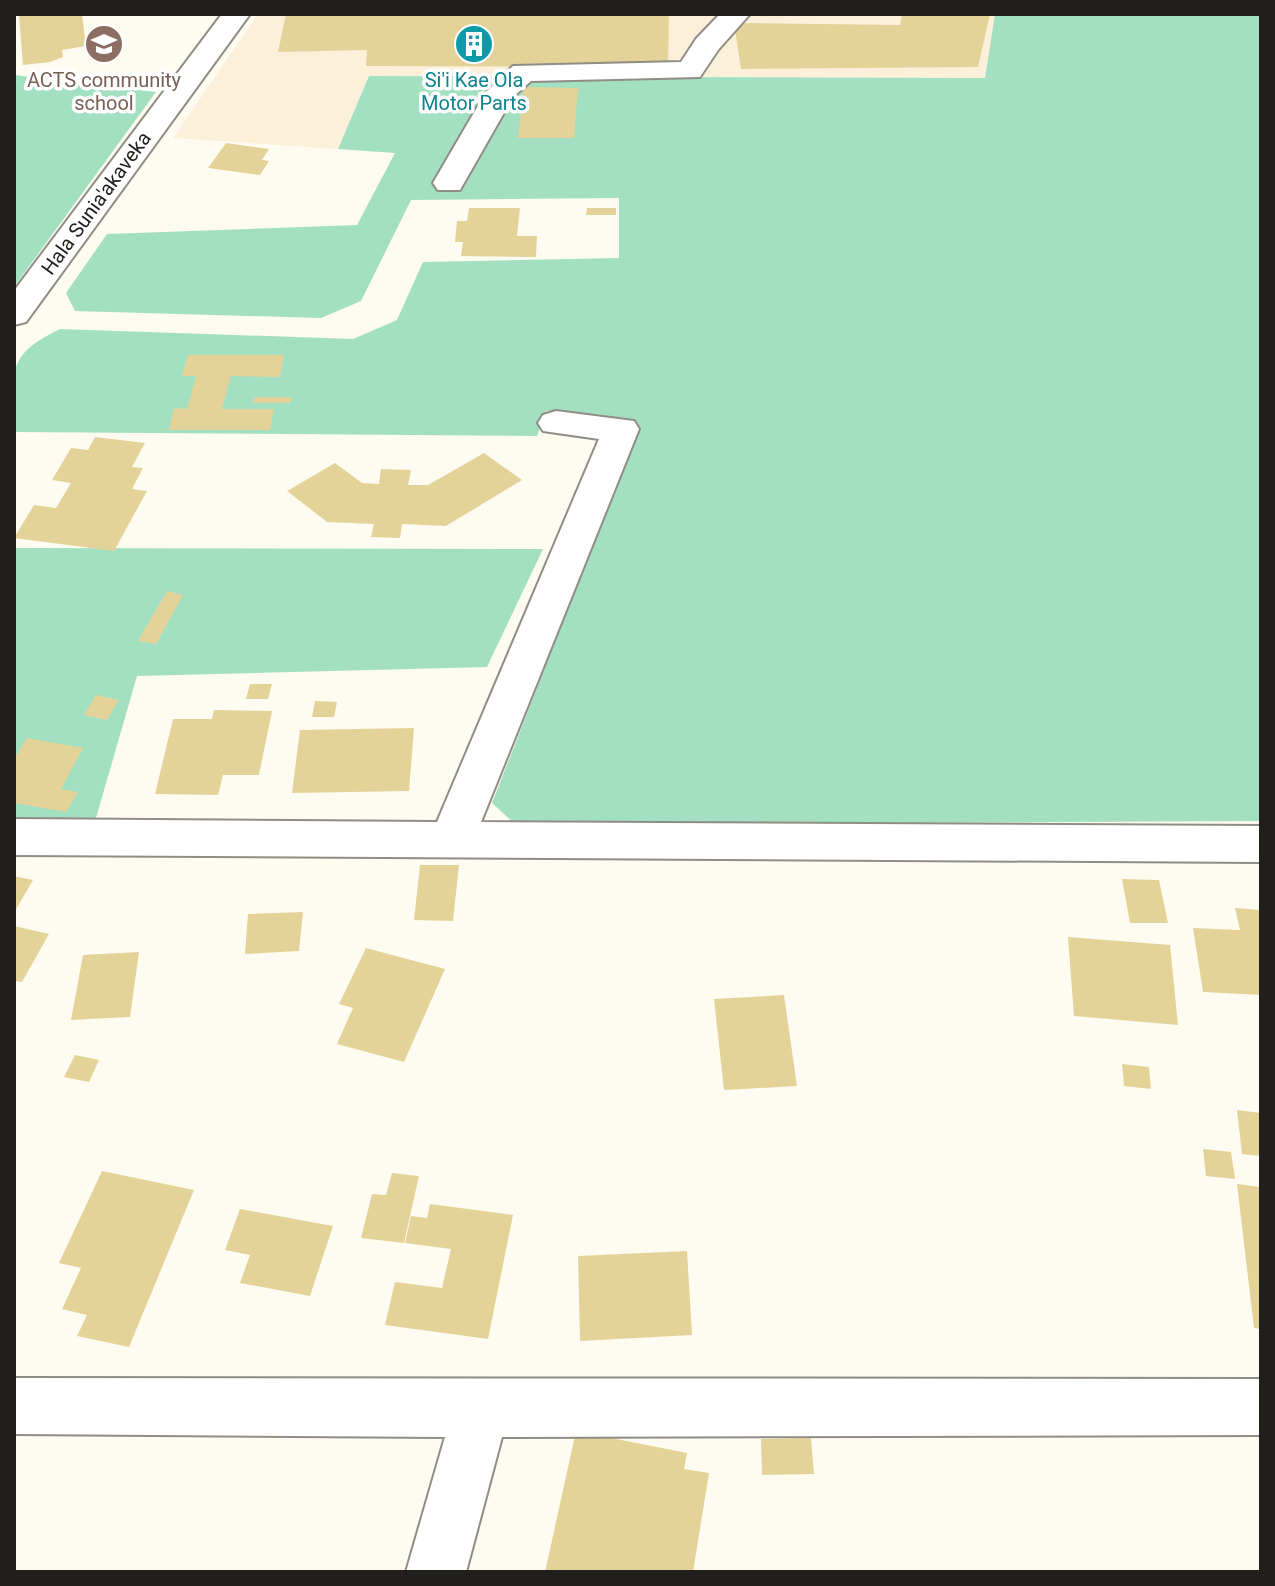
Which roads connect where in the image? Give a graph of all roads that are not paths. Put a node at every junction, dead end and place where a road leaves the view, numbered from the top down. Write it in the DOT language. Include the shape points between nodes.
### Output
graph roads {
  1 [pos="236,14"];
  2 [pos="736,14"];
  3 [pos="449,183"];
  4 [pos="14,315"];
  5 [pos="556,423"];
  6 [pos="14,837"];
  7 [pos="451,841"];
  8 [pos="1261,844"];
  9 [pos="14,1406"];
  10 [pos="1261,1407"];
  11 [pos="481,1409"];
  12 [pos="436,1572"];
  1 -- 4 [label="street, Hala Sunia'akaveka"];
  2 -- 3 [label="street" via="690,71 523,72 501,92"];
  5 -- 7 [label="street" via="621,429"];
  6 -- 7 [label="street"];
  7 -- 8 [label="street"];
  9 -- 11 [label="street"];
  10 -- 11 [label="street"];
  11 -- 12 [label="street"];
}
